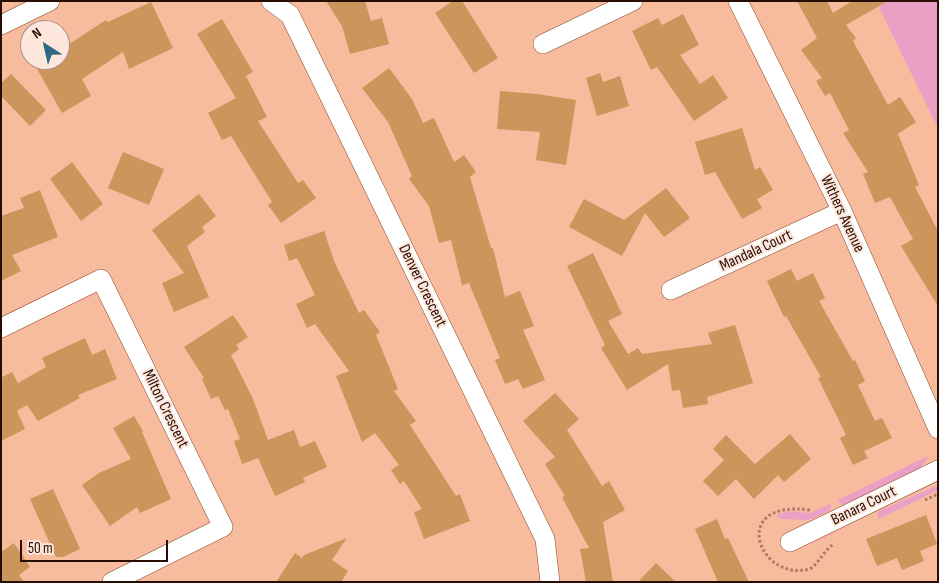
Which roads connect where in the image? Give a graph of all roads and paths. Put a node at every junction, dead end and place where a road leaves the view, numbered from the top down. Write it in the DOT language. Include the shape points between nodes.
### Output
graph roads {
  1 [pos="50,1"];
  2 [pos="271,1"];
  3 [pos="633,1"];
  4 [pos="738,1"];
  5 [pos="1,25"];
  6 [pos="543,44"];
  7 [pos="842,211"];
  8 [pos="671,290"];
  9 [pos="1,328"];
  10 [pos="938,429"];
  11 [pos="938,470"];
  12 [pos="790,542"];
  13 [pos="112,582"];
  14 [pos="550,582"];
  1 -- 5 [label="street"];
  2 -- 14 [label="street, Denver Crescent" via="290,15 545,539"];
  3 -- 6 [label="street"];
  4 -- 7 [label="street, Withers Avenue"];
  7 -- 8 [label="street, Mandala Court"];
  7 -- 10 [label="street, Withers Avenue"];
  9 -- 13 [label="street, Milton Crescent" via="101,280 223,527"];
  11 -- 12 [label="street, Banara Court"];
}
